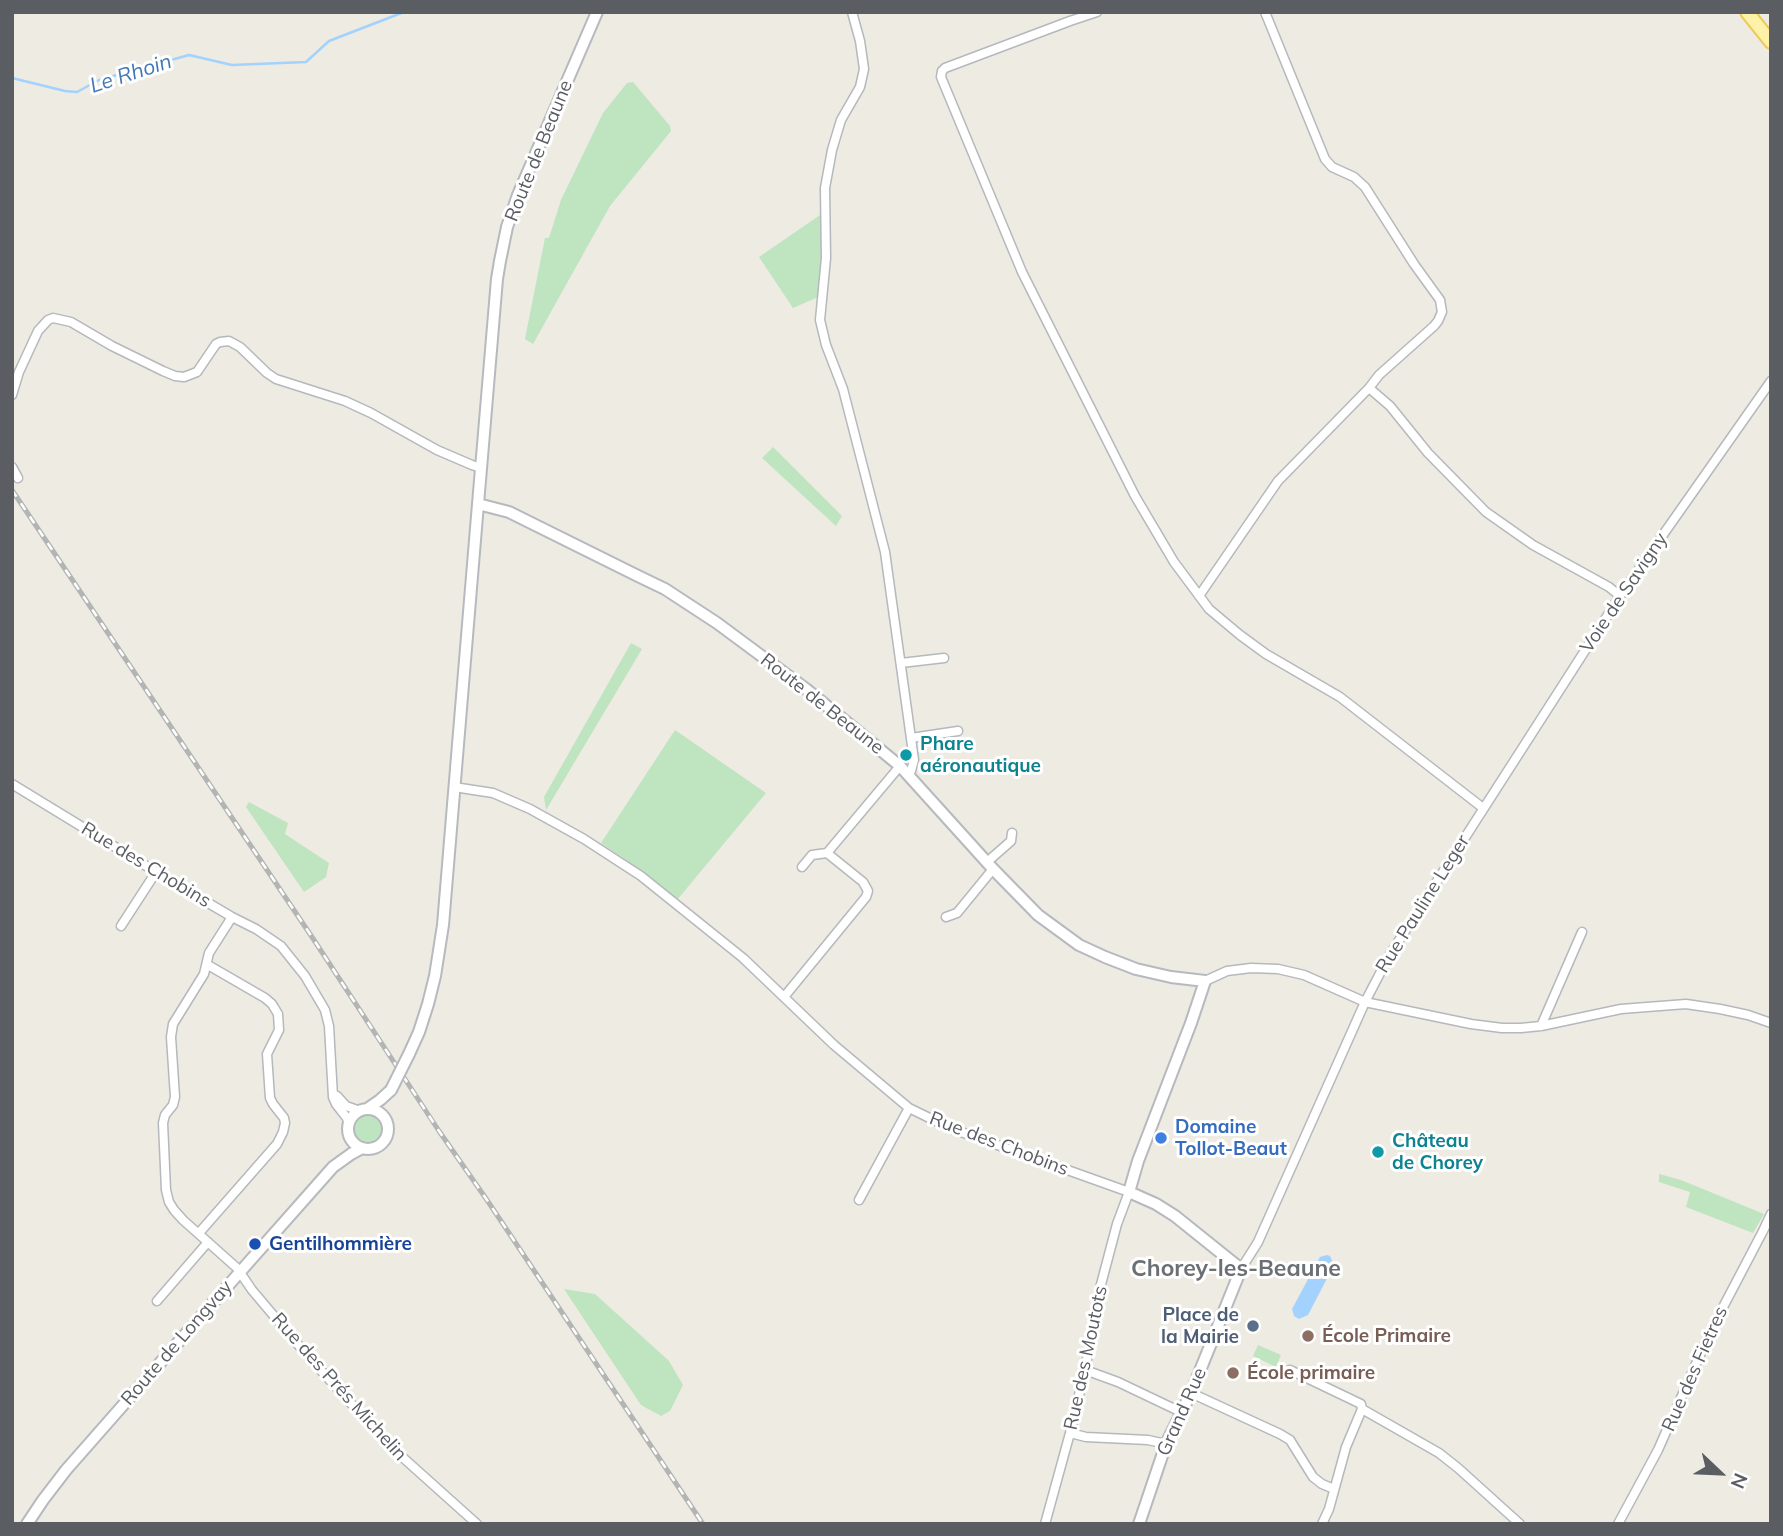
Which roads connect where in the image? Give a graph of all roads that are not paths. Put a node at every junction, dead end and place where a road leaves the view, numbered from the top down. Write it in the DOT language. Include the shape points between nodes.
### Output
graph roads {
  1 [pos="597,12"];
  2 [pos="852,12"];
  3 [pos="1097,12"];
  4 [pos="1265,12"];
  5 [pos="1747,12"];
  6 [pos="1771,42"];
  7 [pos="1771,382"];
  8 [pos="1369,388"];
  9 [pos="12,395"];
  10 [pos="12,467"];
  11 [pos="481,467"];
  12 [pos="18,478"];
  13 [pos="478,504"];
  14 [pos="1199,596"];
  15 [pos="1620,596"];
  16 [pos="944,658"];
  17 [pos="901,663"];
  18 [pos="958,731"];
  19 [pos="911,738"];
  20 [pos="904,770"];
  21 [pos="12,784"];
  22 [pos="454,787"];
  23 [pos="1483,808"];
  24 [pos="1012,833"];
  25 [pos="827,853"];
  26 [pos="990,866"];
  27 [pos="802,867"];
  28 [pos="156,872"];
  29 [pos="232,917"];
  30 [pos="946,917"];
  31 [pos="121,926"];
  32 [pos="1582,932"];
  33 [pos="208,965"];
  34 [pos="1205,981"];
  35 [pos="784,997"];
  36 [pos="1365,1002"];
  37 [pos="1771,1023"];
  38 [pos="1541,1026"];
  39 [pos="390,1090"];
  40 [pos="333,1091"];
  41 [pos="909,1108"];
  42 [pos="363,1110"];
  43 [pos="384,1117"];
  44 [pos="349,1130"];
  45 [pos="362,1148"];
  46 [pos="333,1167"];
  47 [pos="1129,1192"];
  48 [pos="859,1200"];
  49 [pos="1771,1214"];
  50 [pos="199,1233"];
  51 [pos="208,1242"];
  52 [pos="1241,1269"];
  53 [pos="240,1272"];
  54 [pos="157,1301"];
  55 [pos="1085,1370"];
  56 [pos="1290,1370"];
  57 [pos="1191,1393"];
  58 [pos="1362,1409"];
  59 [pos="1181,1412"];
  60 [pos="1070,1433"];
  61 [pos="1166,1444"];
  62 [pos="1335,1489"];
  63 [pos="27,1524"];
  64 [pos="477,1524"];
  65 [pos="1045,1524"];
  66 [pos="1139,1524"];
  67 [pos="1322,1524"];
  68 [pos="1520,1524"];
  69 [pos="1618,1524"];
  1 -- 11 [label="street, Route de Beaune" via="507,228 497,279"];
  2 -- 17 [label="street" via="864,69 860,87 841,120 825,188 826,258 820,320 886,552"];
  3 -- 14 [label="street" via="945,68 941,77 1022,271 1135,496"];
  4 -- 8 [label="street" via="1325,159 1365,187 1440,300 1438,321"];
  5 -- 6 [label="main road"];
  7 -- 15 [label="street, Voie de Savigny"];
  8 -- 14 [label="street" via="1278,481"];
  8 -- 15 [label="street" via="1486,512"];
  9 -- 11 [label="street" via="38,331 53,318 71,322 175,376 197,372 216,345 229,341 276,379 345,401 445,454"];
  10 -- 12 [label="street"];
  11 -- 13 [label="street, Route de Beaune"];
  13 -- 20 [label="street, Route de Beaune" via="509,512 665,589 795,681"];
  13 -- 22 [label="street, Route de Beaune"];
  14 -- 23 [label="street" via="1240,635 1340,697"];
  15 -- 23 [label="street, Voie de Savigny"];
  16 -- 17 [label="street"];
  17 -- 19 [label="street"];
  18 -- 19 [label="street"];
  19 -- 20 [label="street" via="914,760 911,771"];
  20 -- 25 [label="street"];
  20 -- 26 [label="street, Route de Beaune"];
  21 -- 28 [label="street, Rue des Chobins"];
  22 -- 35 [label="street, Rue des Chobins" via="503,796 613,857 743,958"];
  22 -- 39 [label="street, Route de Beaune, bridge" via="435,976 419,1031"];
  23 -- 36 [label="street, Rue Pauline Leger"];
  24 -- 26 [label="street" via="1011,841"];
  25 -- 27 [label="street" via="812,855"];
  25 -- 35 [label="street" via="868,891"];
  26 -- 30 [label="street" via="957,913"];
  26 -- 34 [label="street, Route de Beaune" via="1038,915 1079,945 1136,969"];
  28 -- 29 [label="street, Rue des Chobins"];
  28 -- 31 [label="street"];
  29 -- 33 [label="street, Rue des Prés Michelin" via="209,953"];
  29 -- 40 [label="street, Rue des Chobins" via="281,946 317,993 328,1020"];
  32 -- 38 [label="street"];
  33 -- 50 [label="street, Rue des Prés Michelin" via="173,1024 175,1097 163,1124 169,1202"];
  33 -- 50 [label="street" via="265,998 278,1014 279,1030 267,1054 271,1102 285,1123 277,1144"];
  34 -- 36 [label="street" via="1227,971 1278,969 1304,975"];
  34 -- 47 [label="street"];
  35 -- 41 [label="street, Rue des Chobins"];
  36 -- 38 [label="street" via="1471,1024"];
  36 -- 52 [label="street, Rue Pauline Leger"];
  37 -- 38 [label="street" via="1686,1004 1621,1009"];
  39 -- 42 [label="street"];
  39 -- 43 [label="street"];
  40 -- 42 [label="street" via="346,1106"];
  40 -- 44 [label="street"];
  41 -- 47 [label="street, Rue des Chobins" via="950,1128"];
  41 -- 48 [label="street"];
  42 -- 43 [label="street"];
  42 -- 44 [label="street" via="353,1117"];
  43 -- 45 [label="street" via="388,1128 385,1141 376,1148"];
  44 -- 45 [label="street" via="354,1143"];
  44 -- 46 [label="street, Route de Longvay"];
  45 -- 46 [label="street, Route de Longvay"];
  46 -- 53 [label="street, Route de Longvay"];
  47 -- 52 [label="street" via="1174,1216"];
  47 -- 55 [label="street, Rue des Moutots" via="1099,1292"];
  49 -- 69 [label="street, Rue des Fietres"];
  50 -- 51 [label="street, Rue des Prés Michelin"];
  51 -- 53 [label="street, Rue des Prés Michelin"];
  51 -- 54 [label="street"];
  52 -- 57 [label="street, Grand Rue"];
  53 -- 63 [label="street, Route de Longvay" via="66,1470"];
  53 -- 64 [label="street, Rue des Prés Michelin" via="369,1424"];
  55 -- 59 [label="street"];
  55 -- 60 [label="street, Rue des Moutots"];
  56 -- 58 [label="street" via="1361,1404"];
  57 -- 59 [label="street, Grand Rue"];
  57 -- 62 [label="street" via="1290,1440 1313,1477"];
  58 -- 62 [label="street"];
  58 -- 68 [label="street" via="1439,1453"];
  59 -- 61 [label="street, Grand Rue"];
  60 -- 61 [label="street"];
  60 -- 65 [label="street, Rue des Moutots"];
  61 -- 66 [label="street, Grand Rue"];
  62 -- 67 [label="street"];
}
